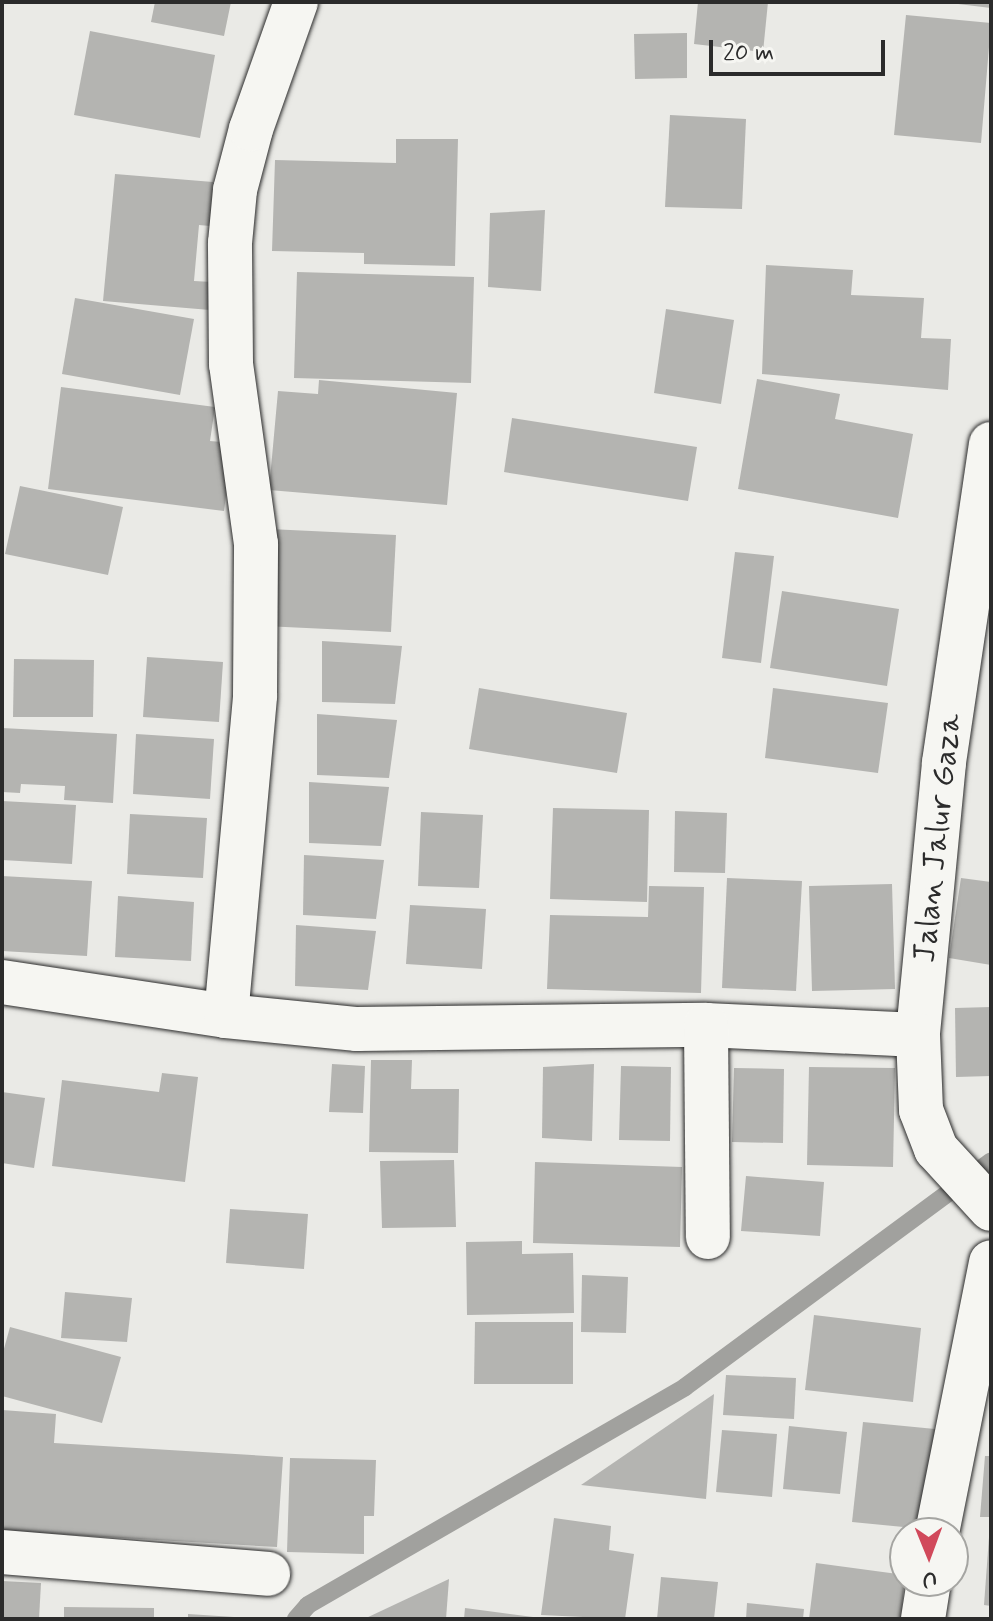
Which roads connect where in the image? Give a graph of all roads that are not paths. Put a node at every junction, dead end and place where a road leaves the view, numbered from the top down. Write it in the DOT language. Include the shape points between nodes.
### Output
graph roads {
  1 [pos="296,2"];
  2 [pos="991,444"];
  3 [pos="980,582"];
  4 [pos="2,982"];
  5 [pos="226,1016"];
  6 [pos="706,1025"];
  7 [pos="918,1035"];
  8 [pos="983,1201"];
  9 [pos="708,1237"];
  10 [pos="991,1262"];
  11 [pos="940,1517"];
  12 [pos="2,1552"];
  13 [pos="268,1574"];
  14 [pos="926,1597"];
  15 [pos="923,1619"];
  1 -- 5 [label="street" via="251,129 235,190 230,243 231,364 246,442 256,559 255,695"];
  2 -- 3 [label="street, Jalan Jalur Gaza"];
  3 -- 7 [label="street, Jalan Jalur Gaza" via="944,763"];
  4 -- 5 [label="street"];
  5 -- 6 [label="street" via="357,1029"];
  6 -- 7 [label="street"];
  6 -- 9 [label="street"];
  7 -- 8 [label="street, Jalan Jalur Gaza" via="921,1110 936,1149"];
  10 -- 11 [label="street"];
  12 -- 13 [label="street"];
  14 -- 15 [label="street"];
}
